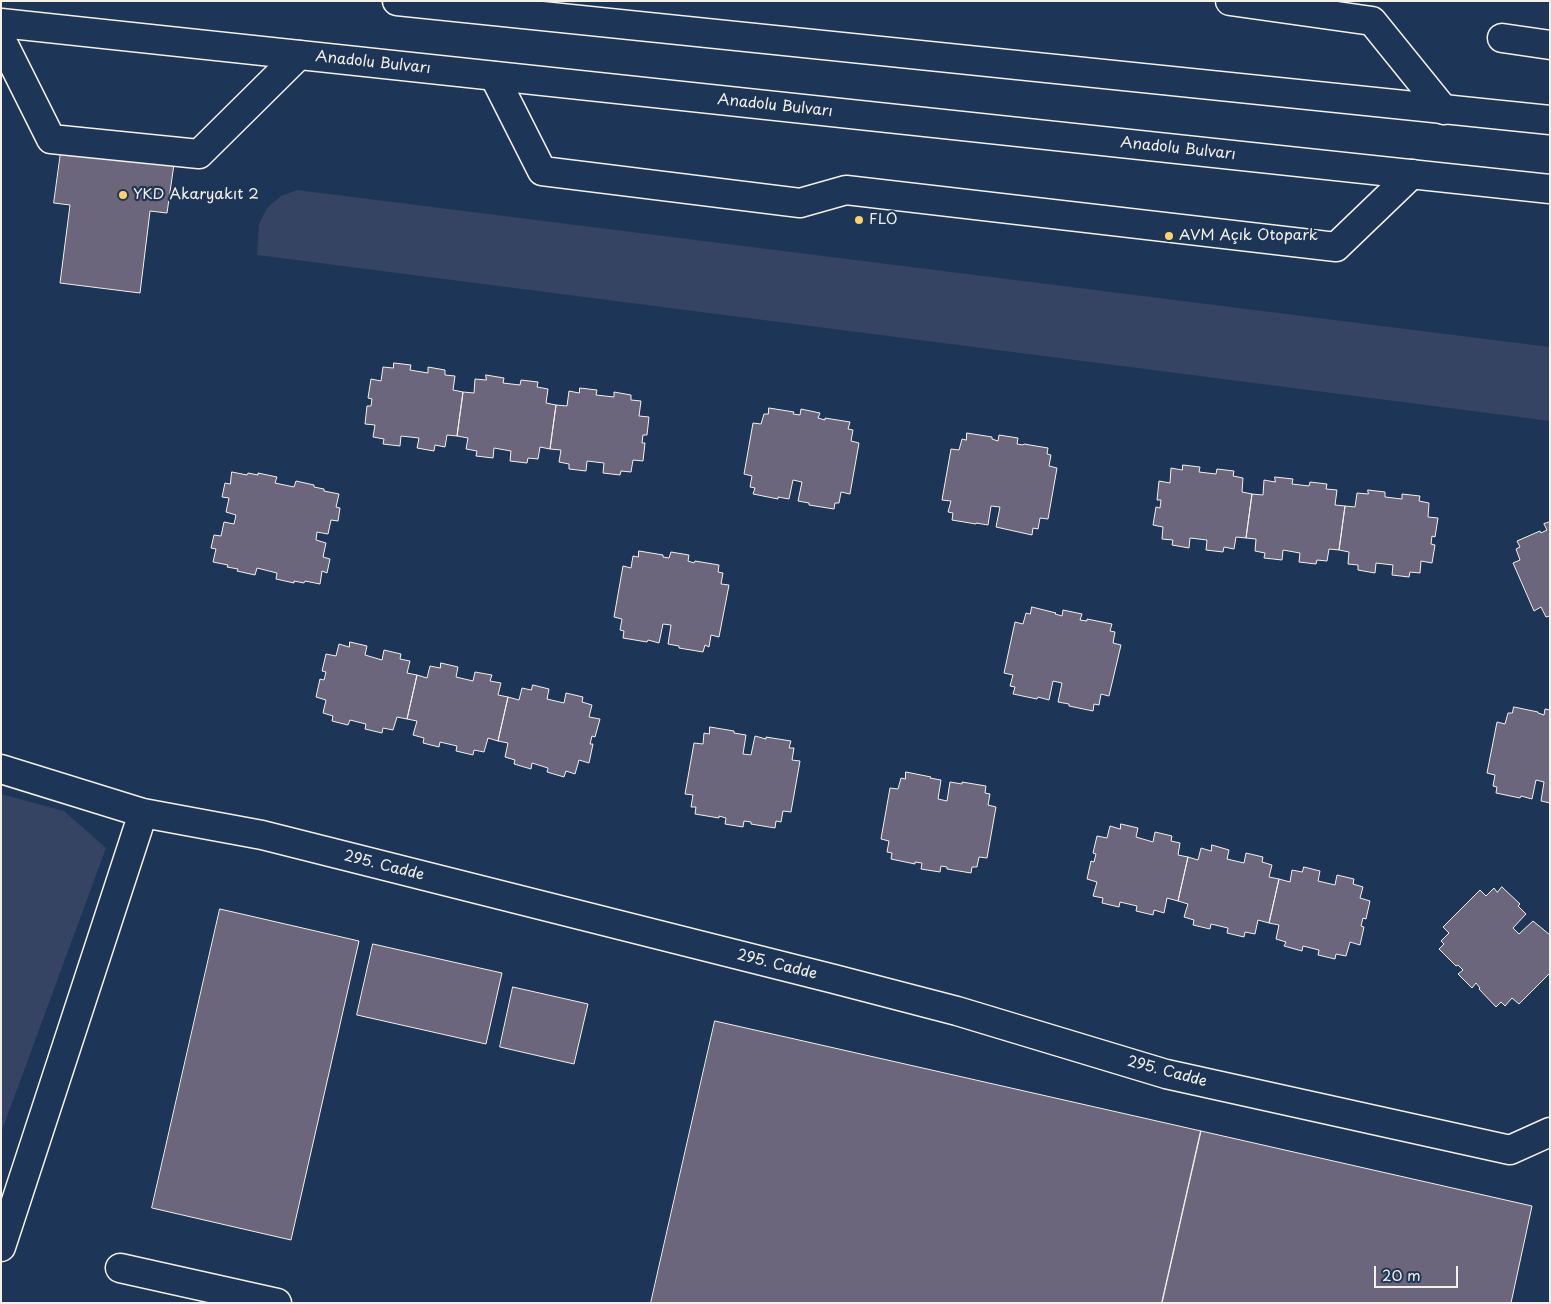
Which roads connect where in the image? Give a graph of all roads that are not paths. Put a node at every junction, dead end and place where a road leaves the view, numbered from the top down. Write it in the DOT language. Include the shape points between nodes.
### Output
graph roads {
  1 [pos="397,1"];
  2 [pos="1230,1"];
  3 [pos="1,23"];
  4 [pos="1502,38"];
  5 [pos="1,39"];
  6 [pos="1550,44"];
  7 [pos="299,55"];
  8 [pos="494,76"];
  9 [pos="1444,110"];
  10 [pos="1550,120"];
  11 [pos="1412,174"];
  12 [pos="1550,189"];
  13 [pos="1,769"];
  14 [pos="143,813"];
  15 [pos="1550,1132"];
  16 [pos="4,1231"];
  17 [pos="120,1268"];
  18 [pos="277,1303"];
  1 -- 9 [label="street"];
  2 -- 9 [label="street" via="1372,21"];
  3 -- 7 [label="street, Anadolu Bulvarı"];
  4 -- 6 [label="street"];
  5 -- 7 [label="street" via="51,139 199,154"];
  7 -- 8 [label="street, Anadolu Bulvarı"];
  8 -- 11 [label="street, Anadolu Bulvarı"];
  8 -- 11 [label="street" via="542,171 800,203 846,190 1336,247"];
  9 -- 10 [label="street"];
  11 -- 12 [label="street, Anadolu Bulvarı"];
  13 -- 14 [label="street, 295. Cadde"];
  14 -- 15 [label="street, 295. Cadde" via="262,835 834,979 957,1011 1166,1074 1510,1150"];
  14 -- 16 [label="street"];
  17 -- 18 [label="street"];
}
